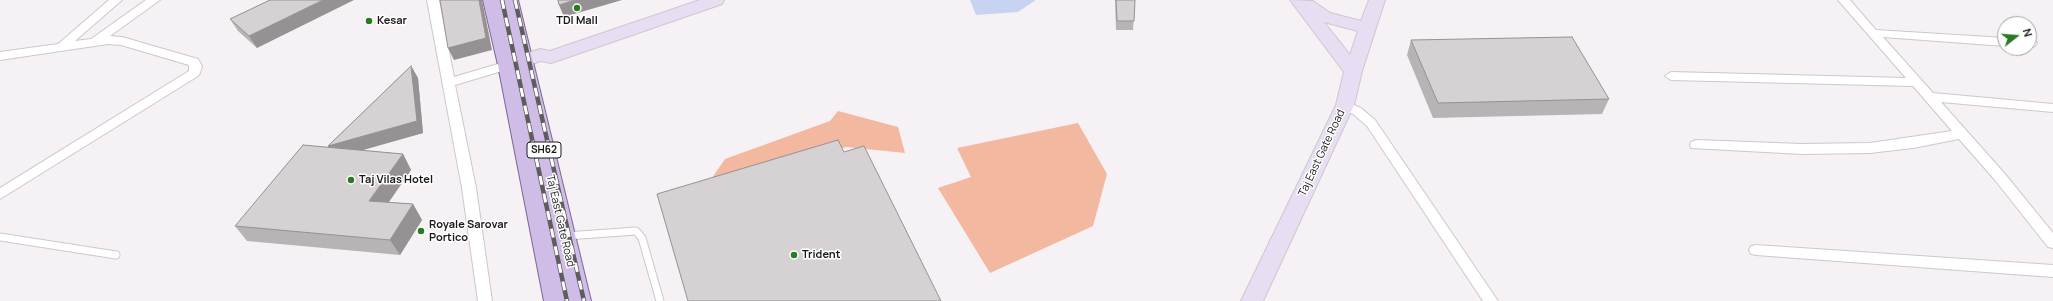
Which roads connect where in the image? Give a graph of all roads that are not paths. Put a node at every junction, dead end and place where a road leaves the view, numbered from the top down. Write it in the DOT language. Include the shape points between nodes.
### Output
graph roads {
  1 [pos="116,0"];
  2 [pos="154,0"];
  3 [pos="433,0"];
  4 [pos="492,0"];
  5 [pos="509,0"];
  6 [pos="680,0"];
  7 [pos="716,0"];
  8 [pos="1299,0"];
  9 [pos="1377,0"];
  10 [pos="1844,0"];
  11 [pos="1368,28"];
  12 [pos="1873,33"];
  13 [pos="95,41"];
  14 [pos="1997,41"];
  15 [pos="63,46"];
  16 [pos="0,56"];
  17 [pos="524,60"];
  18 [pos="1353,71"];
  19 [pos="1671,76"];
  20 [pos="1917,82"];
  21 [pos="449,83"];
  22 [pos="1930,97"];
  23 [pos="1345,104"];
  24 [pos="2053,108"];
  25 [pos="1962,134"];
  26 [pos="1696,145"];
  27 [pos="0,194"];
  28 [pos="0,237"];
  29 [pos="564,237"];
  30 [pos="2053,243"];
  31 [pos="1756,250"];
  32 [pos="116,255"];
  33 [pos="2053,271"];
  34 [pos="486,301"];
  35 [pos="556,301"];
  36 [pos="579,301"];
  37 [pos="660,301"];
  38 [pos="1252,301"];
  39 [pos="1491,301"];
  1 -- 15 [label="street"];
  2 -- 13 [label="street"];
  3 -- 21 [label="street"];
  4 -- 17 [label="main road, SH62"];
  5 -- 17 [label="main road, Taj East Gate Road / SH62"];
  6 -- 17 [label="main road" via="583,33 545,48"];
  7 -- 17 [label="main road" via="551,57"];
  8 -- 11 [label="main road" via="1324,18"];
  8 -- 18 [label="main road"];
  9 -- 11 [label="main road, Taj East Gate Road"];
  10 -- 12 [label="street"];
  11 -- 18 [label="main road, Taj East Gate Road"];
  12 -- 14 [label="street"];
  12 -- 20 [label="street"];
  13 -- 15 [label="street"];
  13 -- 27 [label="street" via="122,41 194,62 196,66 194,73"];
  15 -- 16 [label="street"];
  17 -- 21 [label="street"];
  17 -- 29 [label="main road, Taj East Gate Road / SH62"];
  17 -- 35 [label="main road, SH62"];
  18 -- 23 [label="main road, Taj East Gate Road"];
  19 -- 20 [label="street"];
  20 -- 22 [label="street"];
  21 -- 34 [label="street" via="470,188"];
  22 -- 24 [label="street"];
  22 -- 25 [label="street"];
  23 -- 38 [label="main road, Taj East Gate Road"];
  23 -- 39 [label="street" via="1371,124"];
  25 -- 26 [label="street" via="1870,148 1802,149"];
  25 -- 30 [label="street"];
  28 -- 32 [label="lane"];
  29 -- 36 [label="main road, Taj East Gate Road / SH62"];
  29 -- 37 [label="lane" via="636,231 642,238"];
  31 -- 33 [label="street"];
}
